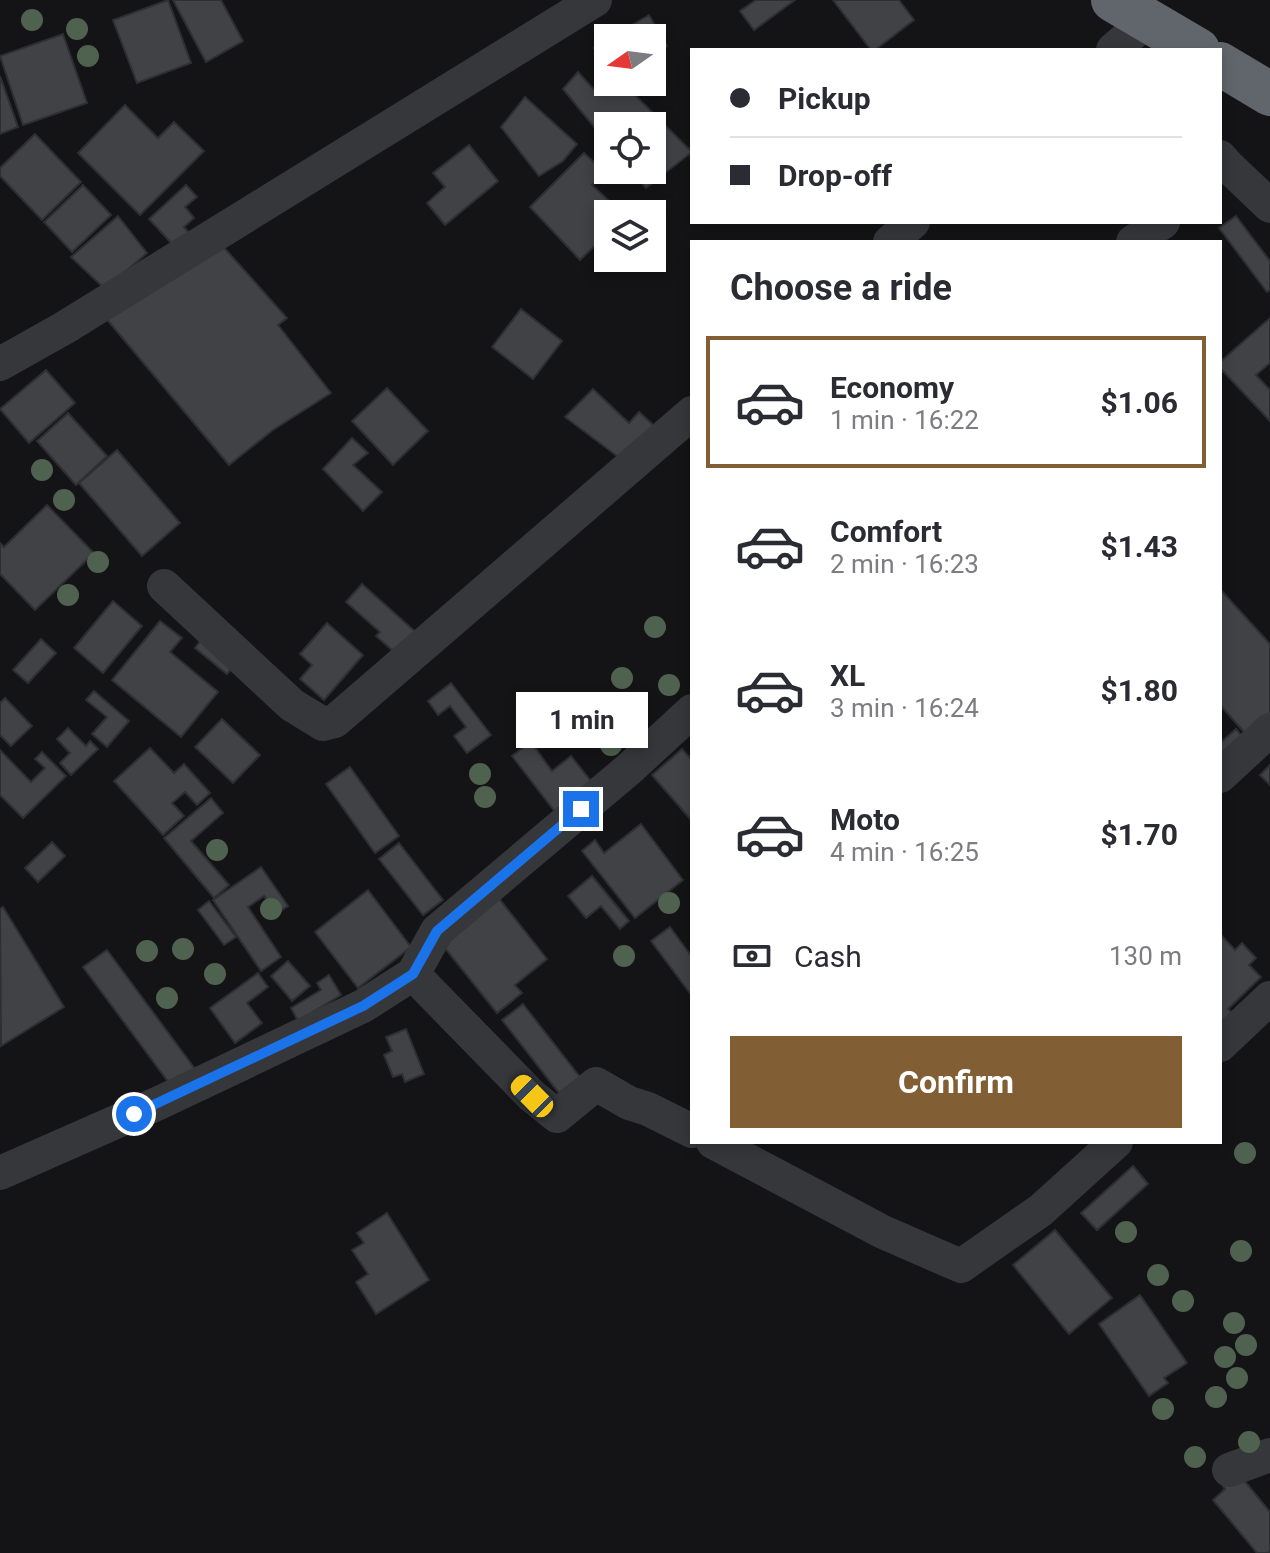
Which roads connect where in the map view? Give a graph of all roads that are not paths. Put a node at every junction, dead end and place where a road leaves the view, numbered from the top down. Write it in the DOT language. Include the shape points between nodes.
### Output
graph roads {
  1 [pos="595,0"];
  2 [pos="1130,10"];
  3 [pos="1114,48"];
  4 [pos="1192,48"];
  5 [pos="1222,66"];
  6 [pos="1270,94"];
  7 [pos="1223,165"];
  8 [pos="1270,206"];
  9 [pos="911,224"];
  10 [pos="1160,224"];
  11 [pos="892,240"];
  12 [pos="1136,240"];
  13 [pos="0,364"];
  14 [pos="690,415"];
  15 [pos="164,586"];
  16 [pos="690,713"];
  17 [pos="1270,730"];
  18 [pos="1222,774"];
  19 [pos="413,974"];
  20 [pos="1270,998"];
  21 [pos="1222,1043"];
  22 [pos="690,1130"];
  23 [pos="717,1144"];
  24 [pos="1114,1144"];
  25 [pos="0,1173"];
  26 [pos="1270,1455"];
  27 [pos="1229,1470"];
  1 -- 13 [label="street"];
  2 -- 3 [label="street"];
  2 -- 4 [label="highway"];
  5 -- 6 [label="highway"];
  7 -- 8 [label="street"];
  9 -- 11 [label="street"];
  10 -- 12 [label="street"];
  14 -- 15 [label="street" via="335,721 323,724 292,705"];
  16 -- 19 [label="street" via="437,931"];
  17 -- 18 [label="street"];
  19 -- 22 [label="street" via="557,1116 596,1084"];
  19 -- 25 [label="street" via="363,1006"];
  20 -- 21 [label="street"];
  23 -- 24 [label="street" via="883,1232 961,1266 1041,1210"];
  26 -- 27 [label="street"];
}
